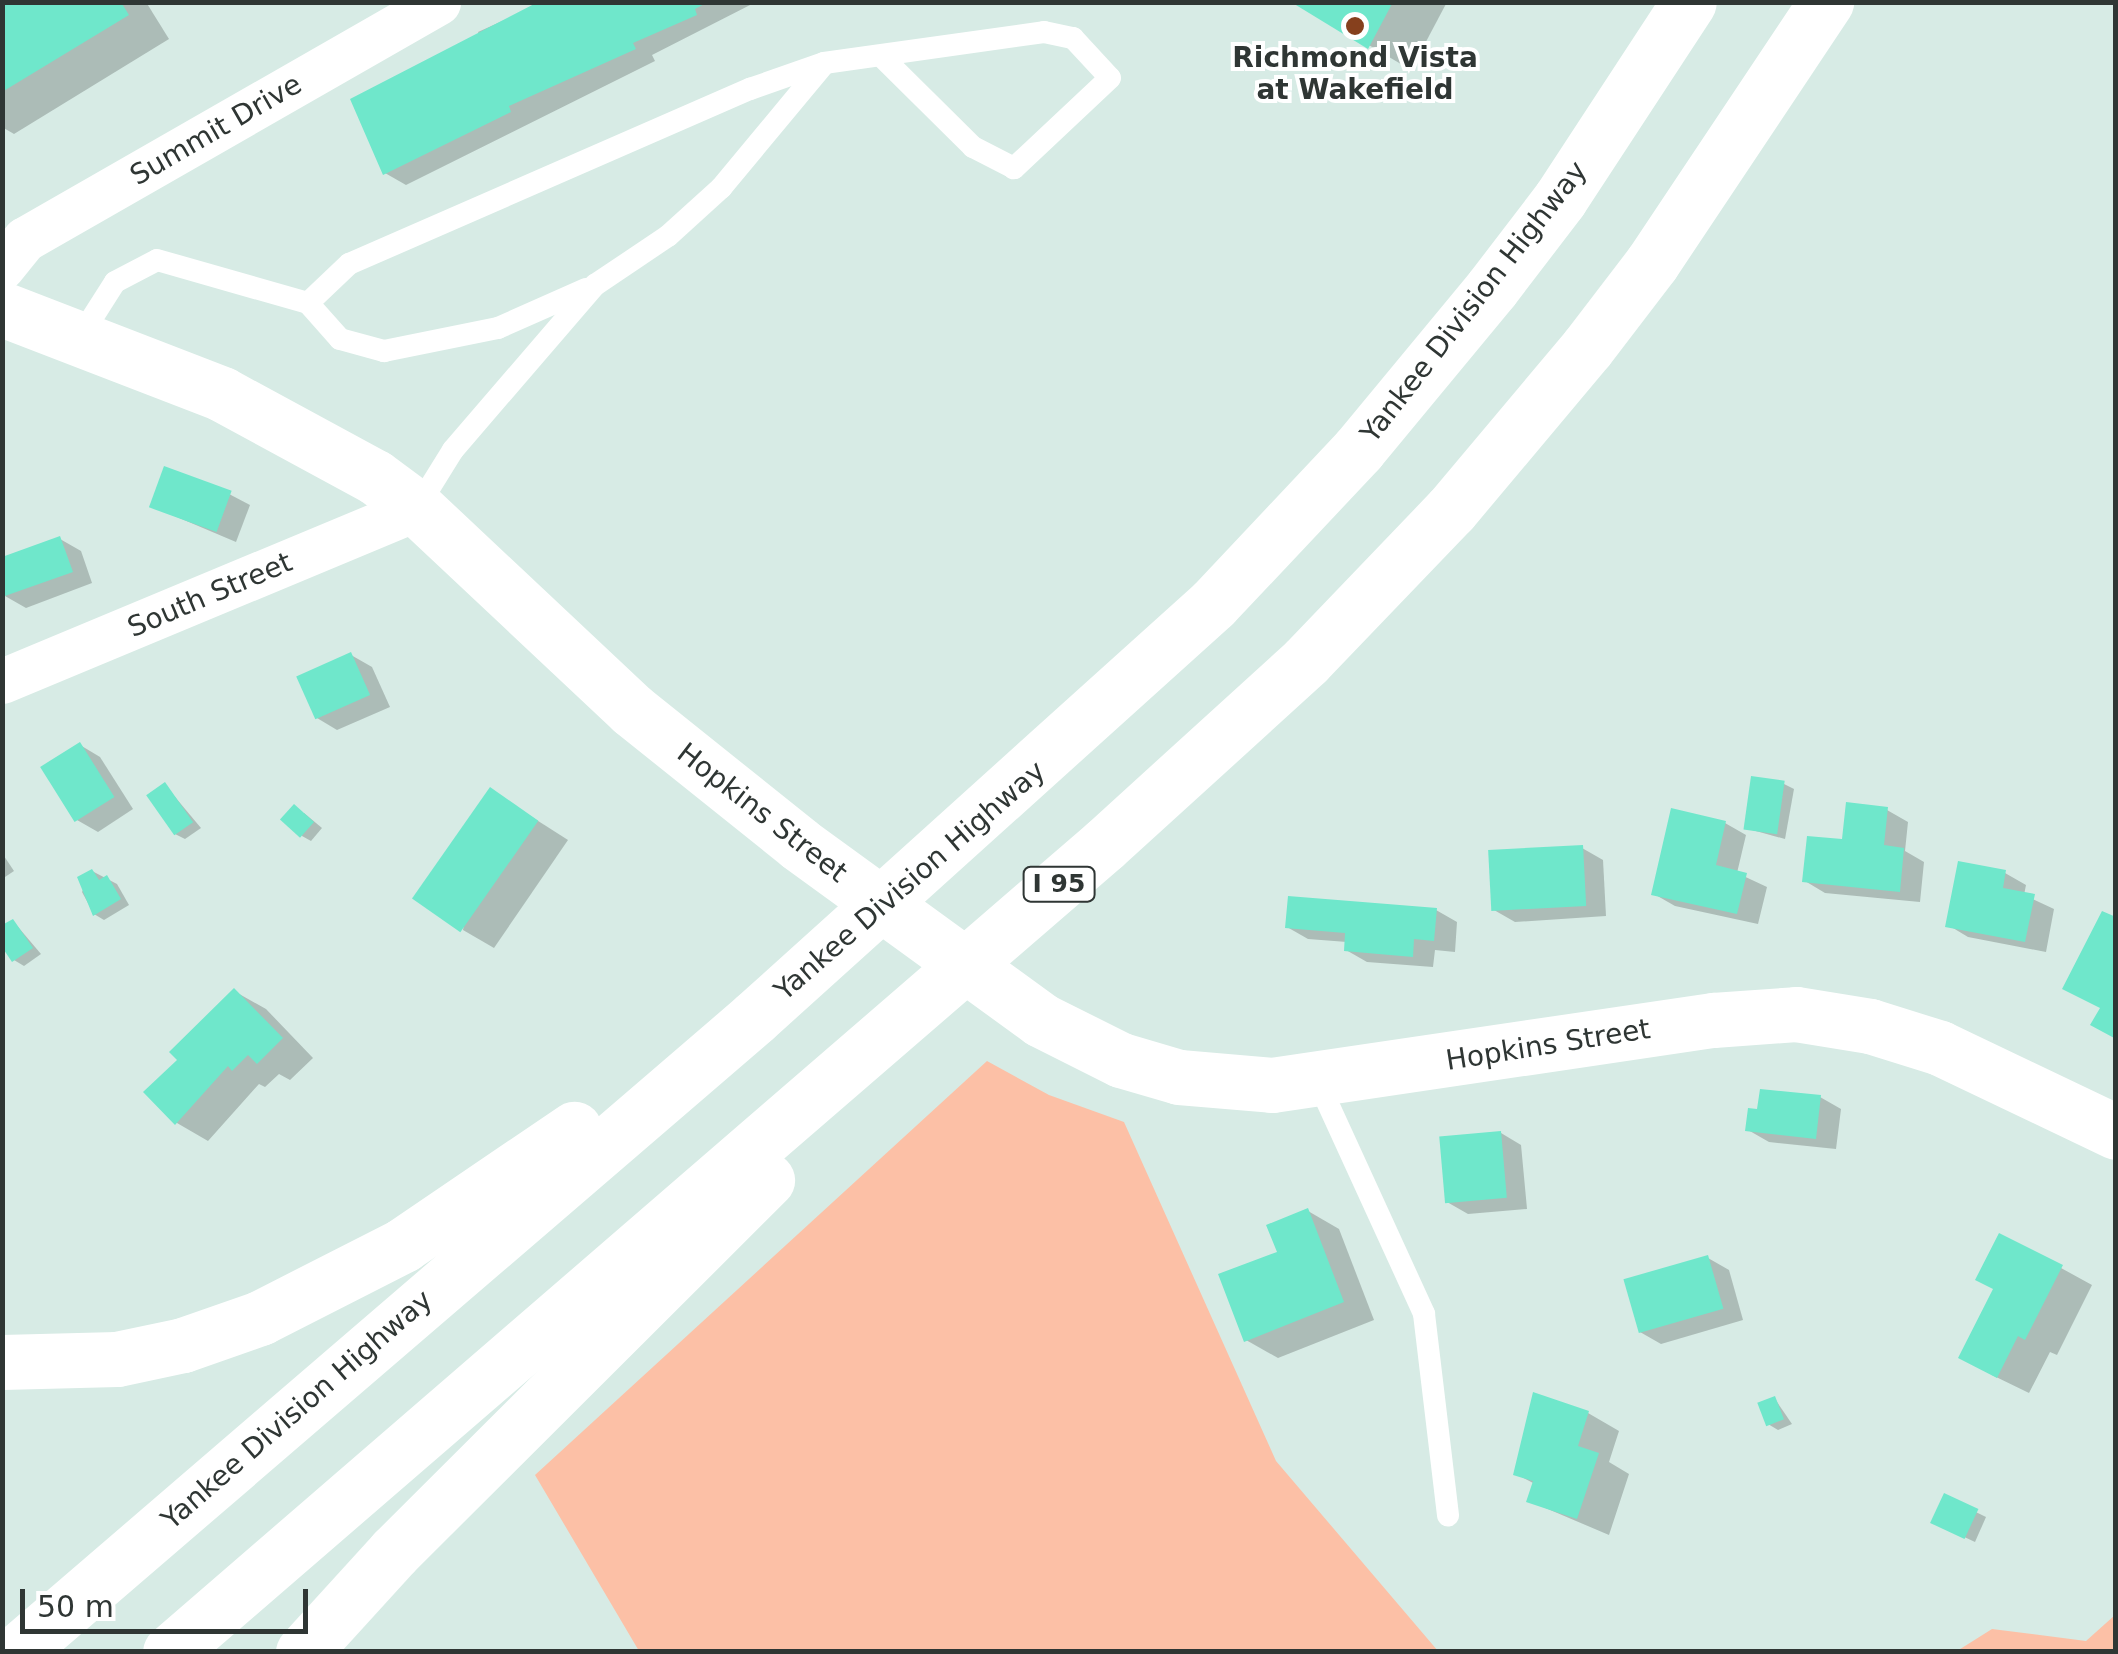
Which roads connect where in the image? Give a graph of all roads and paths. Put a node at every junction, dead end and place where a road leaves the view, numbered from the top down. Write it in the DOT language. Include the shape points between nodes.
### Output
graph roads {
  1 [pos="438,2"];
  2 [pos="1689,2"];
  3 [pos="1826,2"];
  4 [pos="881,56"];
  5 [pos="824,63"];
  6 [pos="2,267"];
  7 [pos="596,286"];
  8 [pos="308,303"];
  9 [pos="2,309"];
  10 [pos="80,338"];
  11 [pos="417,508"];
  12 [pos="2,682"];
  13 [pos="1000,801"];
  14 [pos="1104,846"];
  15 [pos="1318,1082"];
  16 [pos="2116,1132"];
  17 [pos="2,1362"];
  18 [pos="1448,1516"];
  19 [pos="18,1652"];
  20 [pos="170,1652"];
  21 [pos="302,1652"];
  1 -- 6 [label="street, Summit Drive" via="24,240"];
  2 -- 13 [label="main road, Yankee Division Highway" via="1560,199 1380,425 1213,604"];
  3 -- 14 [label="main road, I 95" via="1652,263 1521,431 1306,660"];
  4 -- 4 [label="lane" via="1044,32 1073,38 1110,78 1014,168 973,147"];
  4 -- 5 [label="lane"];
  5 -- 7 [label="lane" via="721,188 668,236"];
  5 -- 8 [label="lane" via="750,88 349,264"];
  7 -- 8 [label="lane" via="498,328 384,351 340,339"];
  7 -- 11 [label="lane" via="454,450"];
  8 -- 10 [label="lane" via="158,260 115,282"];
  9 -- 10 [label="main road, Hopkins Street"];
  10 -- 11 [label="main road, Hopkins Street" via="273,419"];
  11 -- 12 [label="street, South Street"];
  11 -- 15 [label="main road, Hopkins Street" via="632,710 799,844 1040,1020 1121,1060 1178,1077 1241,1085"];
  13 -- 17 [label="main road" via="533,1160 403,1244 260,1318 182,1345 88,1362"];
  13 -- 19 [label="main road, Yankee Division Highway"];
  14 -- 20 [label="main road, I 95"];
  14 -- 21 [label="main road" via="394,1552"];
  15 -- 16 [label="main road, Hopkins Street" via="1695,1022 1796,1014 1870,1026 1940,1048"];
  15 -- 18 [label="lane" via="1424,1314"];
}
